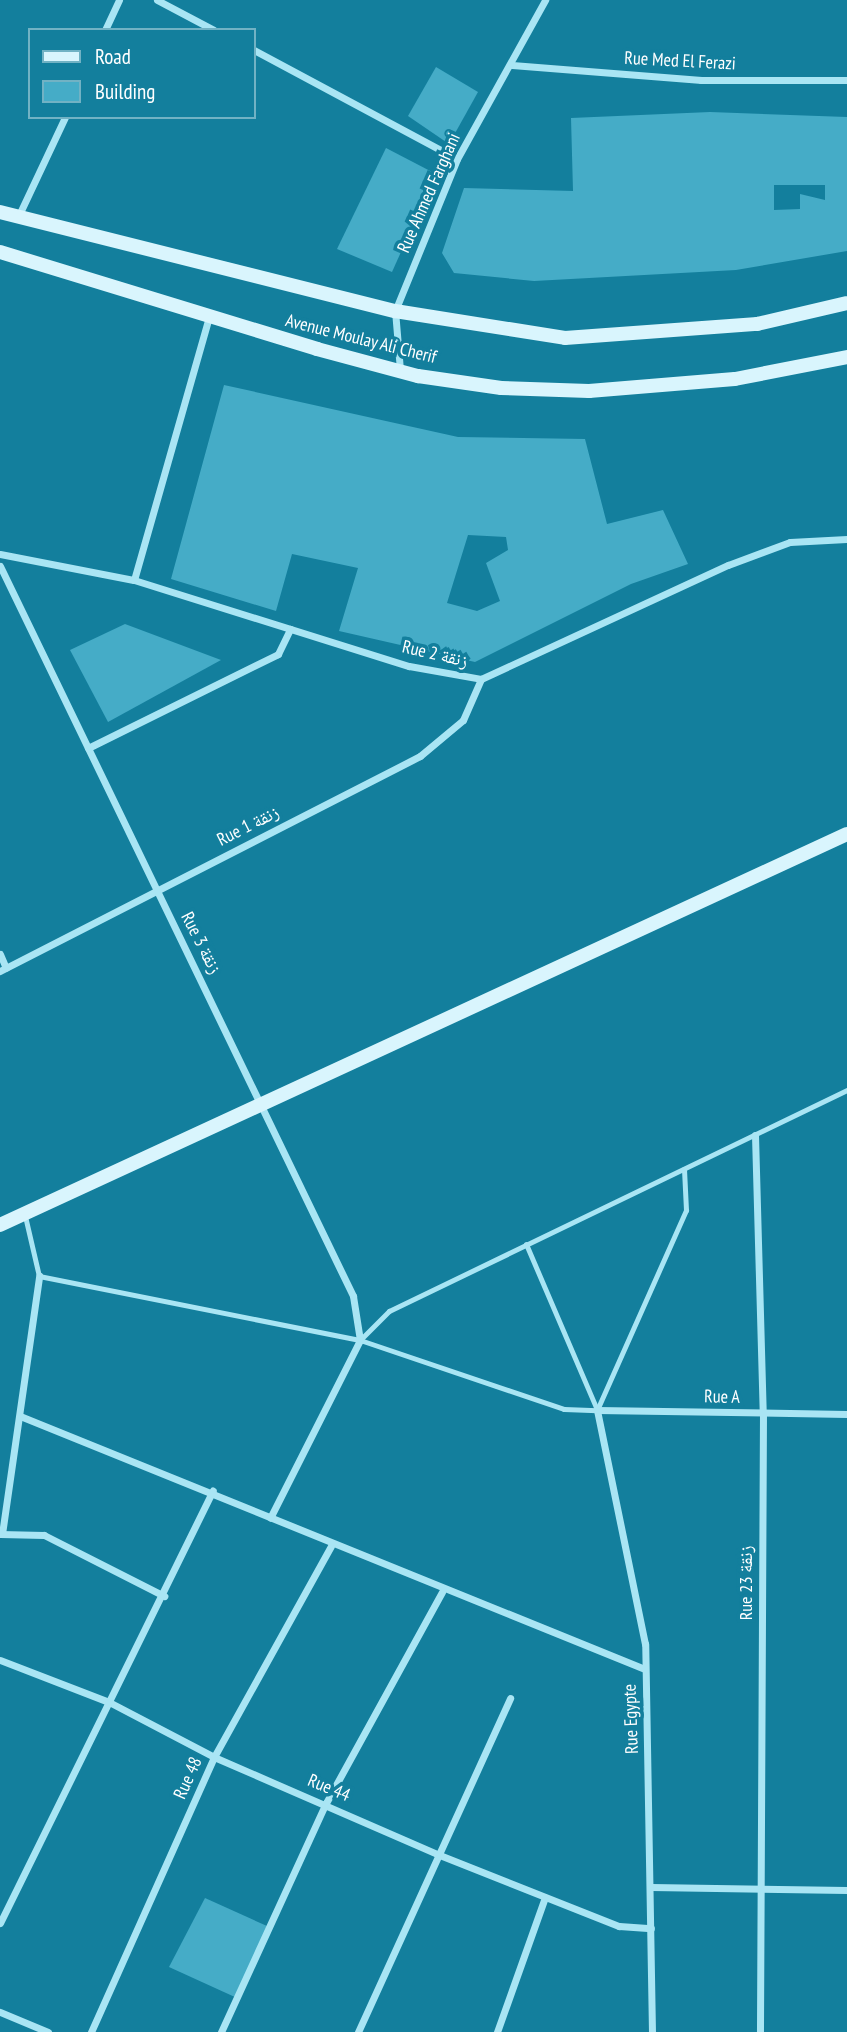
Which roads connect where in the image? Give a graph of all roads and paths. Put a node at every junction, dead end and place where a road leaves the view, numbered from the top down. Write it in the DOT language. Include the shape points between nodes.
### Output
graph roads {
  1 [pos="119,0"];
  2 [pos="157,0"];
  3 [pos="545,0"];
  4 [pos="106,28"];
  5 [pos="210,28"];
  6 [pos="256,51"];
  7 [pos="512,65"];
  8 [pos="847,79"];
  9 [pos="64,119"];
  10 [pos="457,159"];
  11 [pos="0,212"];
  12 [pos="18,217"];
  13 [pos="0,252"];
  14 [pos="847,303"];
  15 [pos="395,311"];
  16 [pos="209,317"];
  17 [pos="847,357"];
  18 [pos="400,371"];
  19 [pos="847,538"];
  20 [pos="0,554"];
  21 [pos="0,566"];
  22 [pos="134,580"];
  23 [pos="289,629"];
  24 [pos="481,679"];
  25 [pos="88,748"];
  26 [pos="847,834"];
  27 [pos="157,891"];
  28 [pos="0,954"];
  29 [pos="3,969"];
  30 [pos="847,1090"];
  31 [pos="264,1102"];
  32 [pos="755,1135"];
  33 [pos="684,1169"];
  34 [pos="25,1213"];
  35 [pos="0,1225"];
  36 [pos="526,1244"];
  37 [pos="39,1276"];
  38 [pos="360,1340"];
  39 [pos="597,1410"];
  40 [pos="762,1413"];
  41 [pos="847,1414"];
  42 [pos="20,1416"];
  43 [pos="213,1491"];
  44 [pos="270,1518"];
  45 [pos="1,1534"];
  46 [pos="331,1546"];
  47 [pos="442,1592"];
  48 [pos="164,1596"];
  49 [pos="0,1660"];
  50 [pos="645,1669"];
  51 [pos="510,1698"];
  52 [pos="109,1702"];
  53 [pos="214,1757"];
  54 [pos="326,1803"];
  55 [pos="437,1854"];
  56 [pos="651,1887"];
  57 [pos="761,1890"];
  58 [pos="847,1890"];
  59 [pos="545,1897"];
  60 [pos="0,1923"];
  61 [pos="651,1928"];
  62 [pos="0,2012"];
  63 [pos="48,2032"];
  64 [pos="91,2032"];
  65 [pos="221,2032"];
  66 [pos="359,2032"];
  67 [pos="497,2032"];
  68 [pos="652,2032"];
  69 [pos="760,2032"];
  1 -- 4 [label="street"];
  2 -- 5 [label="street"];
  3 -- 7 [label="street, Rue Ahmed Farghani"];
  6 -- 10 [label="street"];
  7 -- 8 [label="street, Rue Med El Ferazi" via="702,80"];
  7 -- 10 [label="street, Rue Ahmed Farghani"];
  9 -- 12 [label="street"];
  10 -- 15 [label="street, Rue Ahmed Farghani"];
  11 -- 12 [label="main road, Avenue Moulay Ali Cherif"];
  12 -- 15 [label="main road, Avenue Moulay Ali Cherif"];
  13 -- 16 [label="main road, Avenue Moulay Ali Cherif"];
  14 -- 15 [label="main road, Avenue Moulay Ali Cherif" via="757,324 565,338"];
  15 -- 18 [label="street, Rue Ahmed Farghani"];
  16 -- 18 [label="main road, Avenue Moulay Ali Cherif"];
  16 -- 22 [label="street"];
  17 -- 18 [label="main road, Avenue Moulay Ali Cherif" via="735,379 589,391 501,388"];
  19 -- 24 [label="street, Rue 2 زنقة" via="790,541"];
  20 -- 22 [label="street, Rue 2 زنقة"];
  21 -- 25 [label="street, Rue 3 زنقة"];
  22 -- 23 [label="street, Rue 2 زنقة"];
  23 -- 24 [label="street, Rue 2 زنقة" via="447,676"];
  23 -- 25 [label="street" via="278,654"];
  24 -- 27 [label="street, Rue 1 زنقة" via="463,720 445,740"];
  25 -- 27 [label="street, Rue 3 زنقة"];
  26 -- 31 [label="main road"];
  27 -- 29 [label="street, Rue 1 زنقة"];
  27 -- 31 [label="street, Rue 3 زنقة"];
  28 -- 29 [label="street"];
  30 -- 32 [label="lane"];
  31 -- 34 [label="main road"];
  31 -- 38 [label="street, Rue 3 زنقة" via="353,1296"];
  32 -- 33 [label="lane"];
  32 -- 40 [label="street, Rue 23 زنقة"];
  33 -- 36 [label="lane"];
  33 -- 39 [label="lane" via="686,1210"];
  34 -- 35 [label="main road"];
  34 -- 37 [label="lane"];
  36 -- 38 [label="lane" via="389,1311"];
  36 -- 39 [label="lane"];
  37 -- 38 [label="lane"];
  37 -- 42 [label="street"];
  38 -- 39 [label="lane" via="564,1409"];
  38 -- 44 [label="street"];
  39 -- 40 [label="street, Rue A"];
  39 -- 50 [label="street, Rue Egypte"];
  40 -- 41 [label="street, Rue A"];
  40 -- 57 [label="street, Rue 23 زنقة"];
  42 -- 43 [label="street"];
  42 -- 45 [label="street"];
  43 -- 44 [label="street"];
  43 -- 48 [label="street"];
  44 -- 46 [label="street"];
  45 -- 48 [label="street" via="44,1535"];
  46 -- 47 [label="street"];
  46 -- 53 [label="street, Rue 48"];
  47 -- 50 [label="street"];
  47 -- 54 [label="street"];
  48 -- 52 [label="street"];
  49 -- 52 [label="street, Rue 44"];
  50 -- 56 [label="street, Rue Egypte"];
  51 -- 55 [label="street"];
  52 -- 53 [label="street, Rue 44"];
  52 -- 60 [label="street"];
  53 -- 54 [label="street, Rue 44"];
  53 -- 64 [label="street, Rue 48"];
  54 -- 55 [label="street, Rue 44"];
  54 -- 65 [label="street"];
  55 -- 59 [label="street, Rue 44"];
  55 -- 66 [label="street"];
  56 -- 57 [label="street"];
  56 -- 61 [label="street, Rue Egypte"];
  57 -- 58 [label="street"];
  57 -- 69 [label="street, Rue 23 زنقة"];
  59 -- 61 [label="street, Rue 44" via="619,1926"];
  59 -- 67 [label="street"];
  61 -- 68 [label="street, Rue Egypte"];
  62 -- 63 [label="street"];
}
